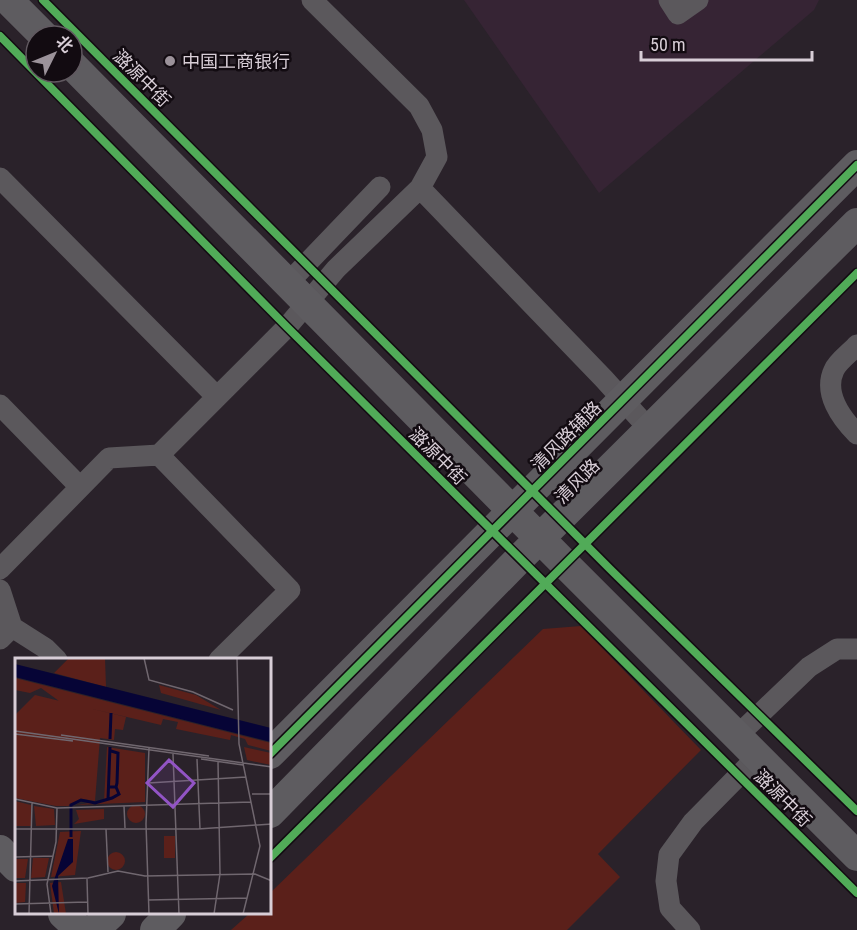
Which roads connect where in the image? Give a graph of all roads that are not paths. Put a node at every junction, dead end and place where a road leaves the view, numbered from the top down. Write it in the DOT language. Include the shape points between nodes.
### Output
graph roads {
  1 [pos="312,0"];
  2 [pos="669,0"];
  3 [pos="698,0"];
  4 [pos="9,6"];
  5 [pos="30,24"];
  6 [pos="84,76"];
  7 [pos="857,165"];
  8 [pos="0,178"];
  9 [pos="380,187"];
  10 [pos="420,188"];
  11 [pos="857,223"];
  12 [pos="298,293"];
  13 [pos="857,345"];
  14 [pos="217,398"];
  15 [pos="623,400"];
  16 [pos="0,405"];
  17 [pos="650,430"];
  18 [pos="857,434"];
  19 [pos="159,456"];
  20 [pos="80,488"];
  21 [pos="513,511"];
  22 [pos="540,539"];
  23 [pos="0,569"];
  24 [pos="0,590"];
  25 [pos="6,633"];
  26 [pos="857,649"];
  27 [pos="55,658"];
  28 [pos="221,658"];
  29 [pos="747,746"];
  30 [pos="272,752"];
  31 [pos="272,811"];
  32 [pos="0,850"];
  33 [pos="857,856"];
  34 [pos="15,866"];
  35 [pos="64,915"];
  36 [pos="110,915"];
  37 [pos="170,915"];
  38 [pos="80,930"];
  39 [pos="94,930"];
  40 [pos="155,930"];
  41 [pos="690,930"];
  1 -- 10 [label="street" via="419,106 432,130 437,157"];
  2 -- 3 [label="street" via="678,14"];
  4 -- 5 [label="street"];
  6 -- 12 [label="street, 潞源中街"];
  7 -- 15 [label="street, 清风路辅路"];
  8 -- 14 [label="street"];
  9 -- 12 [label="street"];
  10 -- 12 [label="street" via="336,268"];
  10 -- 15 [label="street"];
  11 -- 17 [label="street, 清风路"];
  12 -- 14 [label="street" via="287,327"];
  12 -- 21 [label="street, 潞源中街"];
  13 -- 18 [label="street" via="834,368 829,385 834,403"];
  14 -- 19 [label="street"];
  15 -- 17 [label="street"];
  15 -- 21 [label="street, 清风路辅路"];
  16 -- 20 [label="street"];
  17 -- 22 [label="street, 清风路"];
  19 -- 20 [label="street" via="109,458"];
  19 -- 28 [label="street" via="290,590"];
  20 -- 23 [label="street"];
  21 -- 22 [label="street, 潞源中街"];
  21 -- 30 [label="street, 清风路辅路"];
  22 -- 29 [label="street, 潞源中街"];
  22 -- 31 [label="street, 清风路"];
  24 -- 25 [label="street"];
  25 -- 27 [label="street" via="45,648"];
  26 -- 29 [label="street" via="837,648 810,667"];
  29 -- 33 [label="street, 潞源中街"];
  29 -- 41 [label="street" via="669,855 666,881 670,908"];
  32 -- 34 [label="street"];
  35 -- 38 [label="street"];
  36 -- 39 [label="street"];
  37 -- 40 [label="street"];
}
